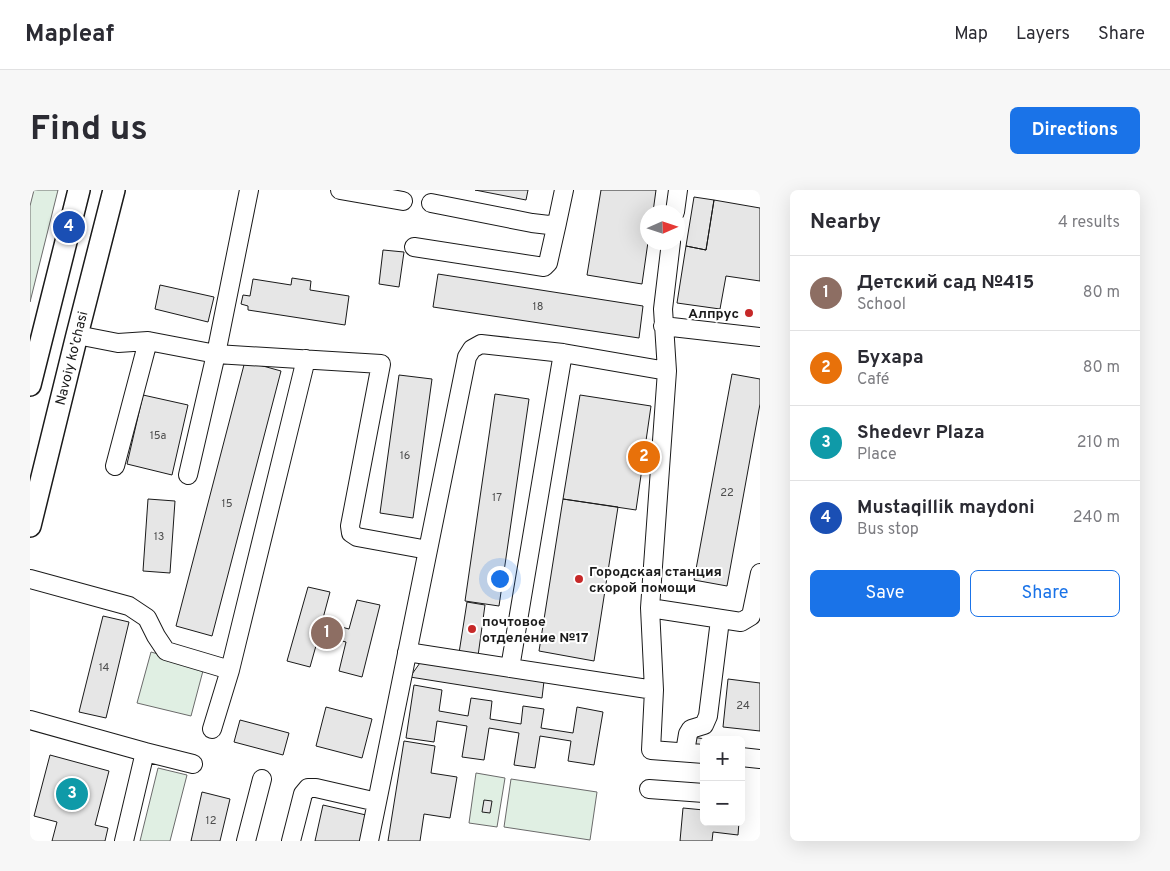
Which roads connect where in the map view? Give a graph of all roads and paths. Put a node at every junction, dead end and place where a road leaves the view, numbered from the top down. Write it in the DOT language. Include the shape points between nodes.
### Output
graph roads {
  1 [pos="79,190"];
  2 [pos="114,190"];
  3 [pos="249,190"];
  4 [pos="340,190"];
  5 [pos="564,190"];
  6 [pos="678,190"];
  7 [pos="403,201"];
  8 [pos="431,203"];
  9 [pos="676,205"];
  10 [pos="556,223"];
  11 [pos="414,247"];
  12 [pos="670,250"];
  13 [pos="663,326"];
  14 [pos="77,334"];
  15 [pos="760,336"];
  16 [pos="148,341"];
  17 [pos="563,353"];
  18 [pos="216,354"];
  19 [pos="306,359"];
  20 [pos="667,371"];
  21 [pos="32,372"];
  22 [pos="115,466"];
  23 [pos="188,475"];
  24 [pos="30,526"];
  25 [pos="428,550"];
  26 [pos="760,573"];
  27 [pos="30,580"];
  28 [pos="650,608"];
  29 [pos="720,620"];
  30 [pos="407,652"];
  31 [pos="510,668"];
  32 [pos="230,670"];
  33 [pos="654,690"];
  34 [pos="30,720"];
  35 [pos="212,729"];
  36 [pos="145,752"];
  37 [pos="685,752"];
  38 [pos="700,754"];
  39 [pos="745,757"];
  40 [pos="760,759"];
  41 [pos="193,764"];
  42 [pos="262,779"];
  43 [pos="649,790"];
  44 [pos="700,794"];
  45 [pos="378,802"];
  46 [pos="124,841"];
  47 [pos="246,841"];
  48 [pos="291,841"];
  49 [pos="369,841"];
  1 -- 21 [label="main road"];
  2 -- 14 [label="main road, Navoiy ko'chasi"];
  3 -- 18 [label="street"];
  4 -- 7 [label="street"];
  5 -- 10 [label="street"];
  6 -- 9 [label="street"];
  8 -- 10 [label="street" via="532,223"];
  10 -- 11 [label="street" via="548,263 544,266"];
  12 -- 13 [label="street"];
  13 -- 15 [label="street"];
  13 -- 20 [label="street"];
  14 -- 16 [label="street" via="118,343"];
  14 -- 24 [label="main road, Navoiy ko'chasi"];
  16 -- 18 [label="street"];
  16 -- 22 [label="street"];
  17 -- 20 [label="street"];
  17 -- 25 [label="street" via="482,344 472,349 467,357"];
  17 -- 31 [label="street"];
  18 -- 19 [label="street"];
  18 -- 23 [label="street"];
  19 -- 25 [label="street" via="381,364 351,532 357,537"];
  19 -- 32 [label="street"];
  20 -- 28 [label="street"];
  25 -- 30 [label="street"];
  26 -- 29 [label="street" via="751,616 741,622"];
  27 -- 32 [label="street" via="129,606 147,618 166,651"];
  28 -- 29 [label="street"];
  28 -- 33 [label="street"];
  29 -- 37 [label="street" via="708,716 704,725 691,729"];
  30 -- 31 [label="street"];
  30 -- 45 [label="street"];
  31 -- 33 [label="street"];
  32 -- 35 [label="street"];
  33 -- 37 [label="street" via="651,750"];
  34 -- 36 [label="street"];
  36 -- 41 [label="street"];
  36 -- 46 [label="street"];
  37 -- 38 [label="street"];
  39 -- 40 [label="street"];
  42 -- 47 [label="street"];
  43 -- 44 [label="street"];
  45 -- 48 [label="street" via="308,788 303,794"];
  45 -- 49 [label="street"];
}
